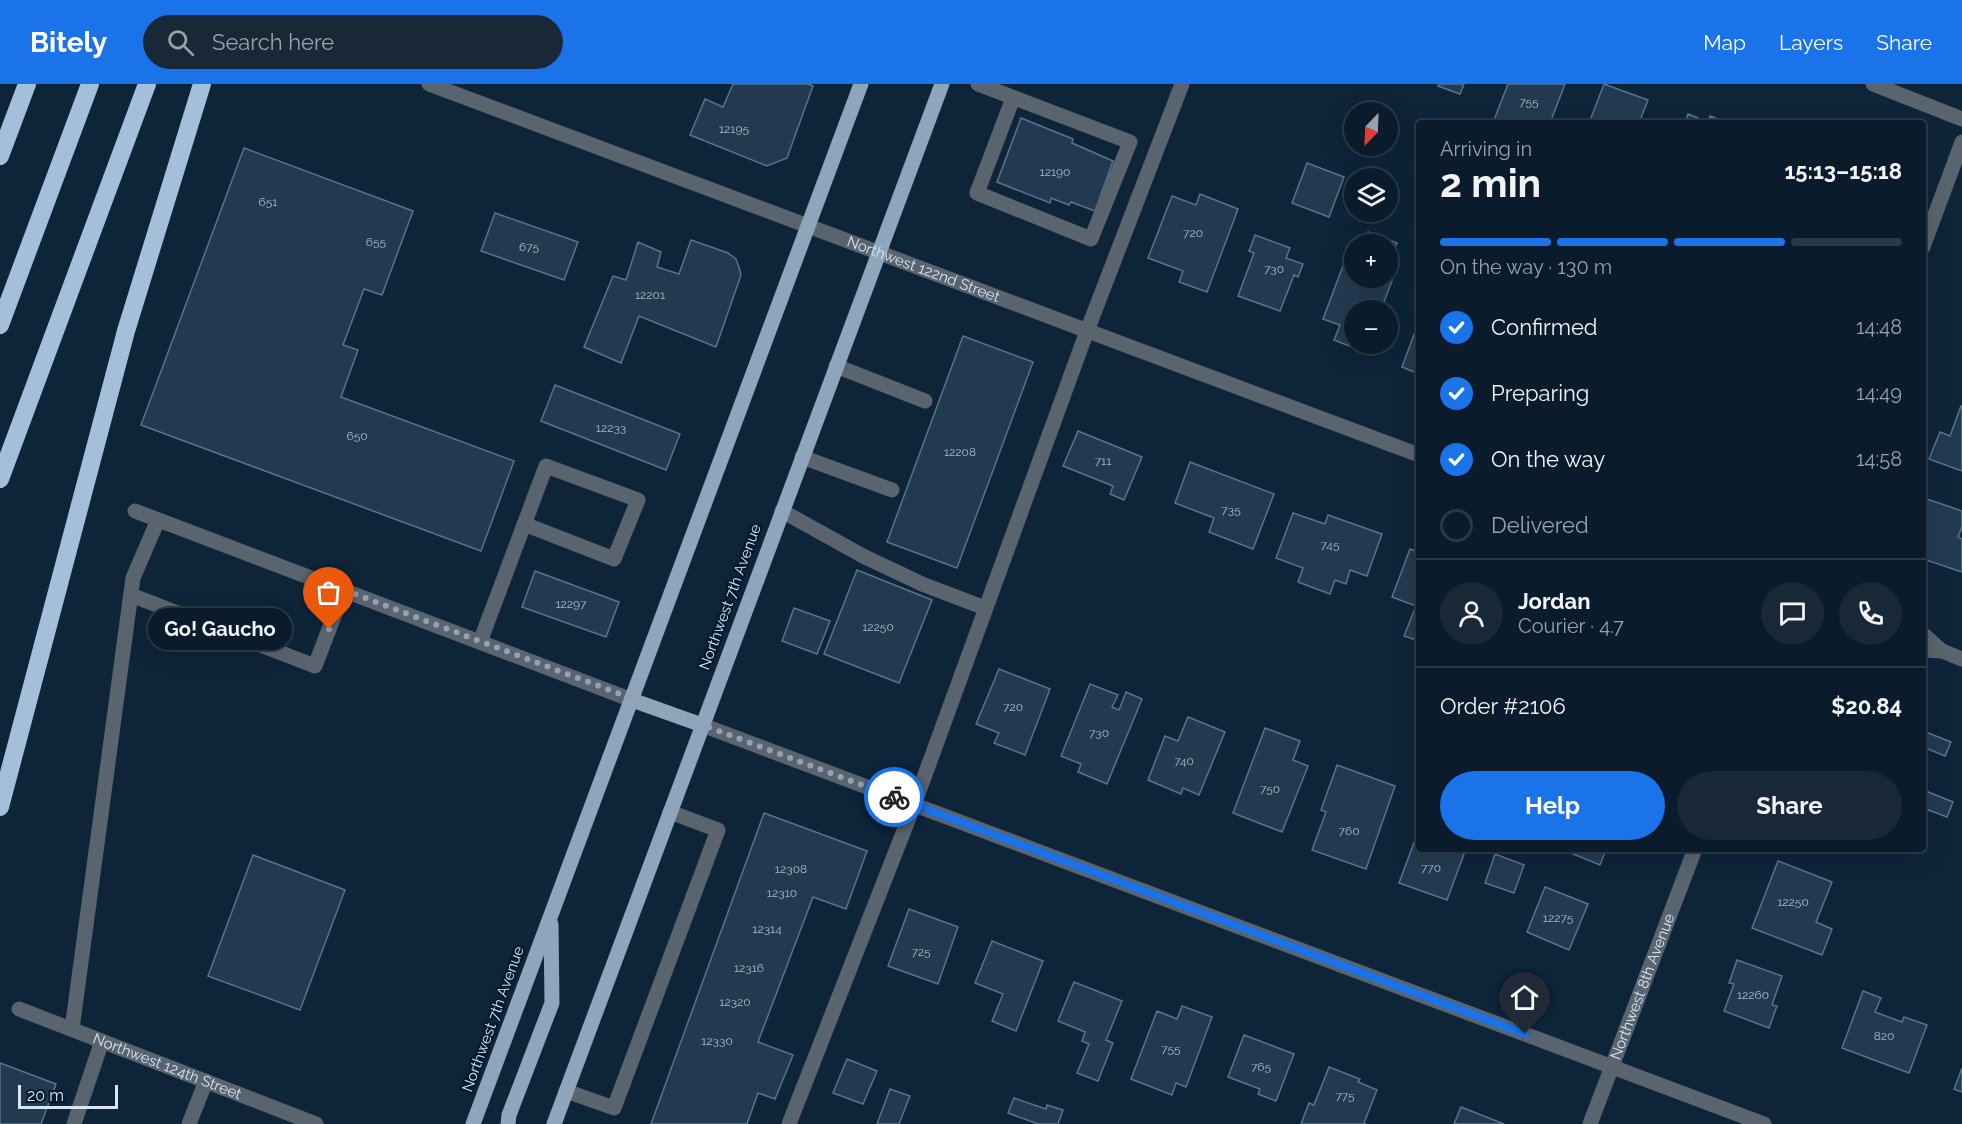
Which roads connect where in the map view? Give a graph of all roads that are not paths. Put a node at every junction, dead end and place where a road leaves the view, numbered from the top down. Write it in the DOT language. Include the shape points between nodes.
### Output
graph roads {
  1 [pos="27,84"];
  2 [pos="90,84"];
  3 [pos="147,84"];
  4 [pos="202,84"];
  5 [pos="429,84"];
  6 [pos="861,84"];
  7 [pos="942,84"];
  8 [pos="978,84"];
  9 [pos="1182,84"];
  10 [pos="1873,84"];
  11 [pos="1014,98"];
  12 [pos="1962,118"];
  13 [pos="1962,142"];
  14 [pos="0,156"];
  15 [pos="808,227"];
  16 [pos="1926,239"];
  17 [pos="878,252"];
  18 [pos="0,325"];
  19 [pos="1087,331"];
  20 [pos="836,366"];
  21 [pos="925,401"];
  22 [pos="1416,454"];
  23 [pos="802,457"];
  24 [pos="0,479"];
  25 [pos="892,490"];
  26 [pos="135,511"];
  27 [pos="782,511"];
  28 [pos="158,520"];
  29 [pos="524,524"];
  30 [pos="344,590"];
  31 [pos="131,595"];
  32 [pos="986,608"];
  33 [pos="1926,636"];
  34 [pos="480,642"];
  35 [pos="1926,650"];
  36 [pos="1942,651"];
  37 [pos="1962,659"];
  38 [pos="632,700"];
  39 [pos="702,725"];
  40 [pos="914,805"];
  41 [pos="0,807"];
  42 [pos="670,812"];
  43 [pos="1694,852"];
  44 [pos="551,915"];
  45 [pos="19,1008"];
  46 [pos="72,1029"];
  47 [pos="102,1041"];
  48 [pos="1612,1067"];
  49 [pos="206,1081"];
  50 [pos="566,1091"];
  51 [pos="74,1124"];
  52 [pos="189,1124"];
  53 [pos="316,1124"];
  54 [pos="473,1124"];
  55 [pos="508,1124"];
  56 [pos="554,1124"];
  57 [pos="789,1124"];
  58 [pos="1590,1124"];
  59 [pos="1764,1124"];
  1 -- 14 [label="highway"];
  2 -- 18 [label="highway"];
  3 -- 24 [label="highway"];
  4 -- 41 [label="highway" via="126,331"];
  5 -- 15 [label="street, Northwest 122nd Street"];
  6 -- 15 [label="main road, Northwest 7th Avenue"];
  7 -- 17 [label="main road, Northwest 7th Avenue"];
  8 -- 11 [label="street"];
  9 -- 19 [label="street"];
  10 -- 12 [label="street"];
  11 -- 11 [label="street" via="1130,142 1091,239 977,193"];
  13 -- 16 [label="street"];
  15 -- 17 [label="street, Northwest 122nd Street"];
  15 -- 38 [label="main road, Northwest 7th Avenue"];
  17 -- 19 [label="street, Northwest 122nd Street"];
  17 -- 20 [label="main road, Northwest 7th Avenue"];
  19 -- 22 [label="street, Northwest 122nd Street"];
  19 -- 32 [label="street"];
  20 -- 21 [label="street"];
  20 -- 23 [label="main road, Northwest 7th Avenue"];
  23 -- 25 [label="street"];
  23 -- 27 [label="main road, Northwest 7th Avenue"];
  26 -- 28 [label="street"];
  27 -- 32 [label="street" via="863,556"];
  27 -- 39 [label="main road, Northwest 7th Avenue"];
  28 -- 30 [label="street"];
  28 -- 31 [label="street" via="133,578"];
  29 -- 29 [label="street" via="546,466 638,500 614,559"];
  29 -- 34 [label="street"];
  30 -- 31 [label="street" via="315,666"];
  30 -- 34 [label="street"];
  31 -- 46 [label="street"];
  32 -- 40 [label="street"];
  33 -- 36 [label="street"];
  34 -- 38 [label="street"];
  35 -- 36 [label="street"];
  36 -- 37 [label="street"];
  38 -- 39 [label="main road"];
  38 -- 44 [label="main road, Northwest 7th Avenue"];
  39 -- 40 [label="street"];
  39 -- 42 [label="main road, Northwest 7th Avenue"];
  40 -- 48 [label="street"];
  40 -- 57 [label="street"];
  42 -- 50 [label="main road, Northwest 7th Avenue"];
  42 -- 50 [label="street" via="718,830 714,841 614,1108"];
  43 -- 48 [label="street, Northwest 8th Avenue"];
  44 -- 54 [label="main road, Northwest 7th Avenue"];
  44 -- 55 [label="main road" via="552,1003 508,1115"];
  45 -- 46 [label="street, Northwest 124th Street"];
  46 -- 47 [label="street, Northwest 124th Street"];
  47 -- 49 [label="street, Northwest 124th Street"];
  47 -- 51 [label="street"];
  48 -- 58 [label="street, Northwest 8th Avenue"];
  48 -- 59 [label="street"];
  49 -- 52 [label="street"];
  49 -- 53 [label="street, Northwest 124th Street"];
  50 -- 56 [label="main road, Northwest 7th Avenue"];
}
